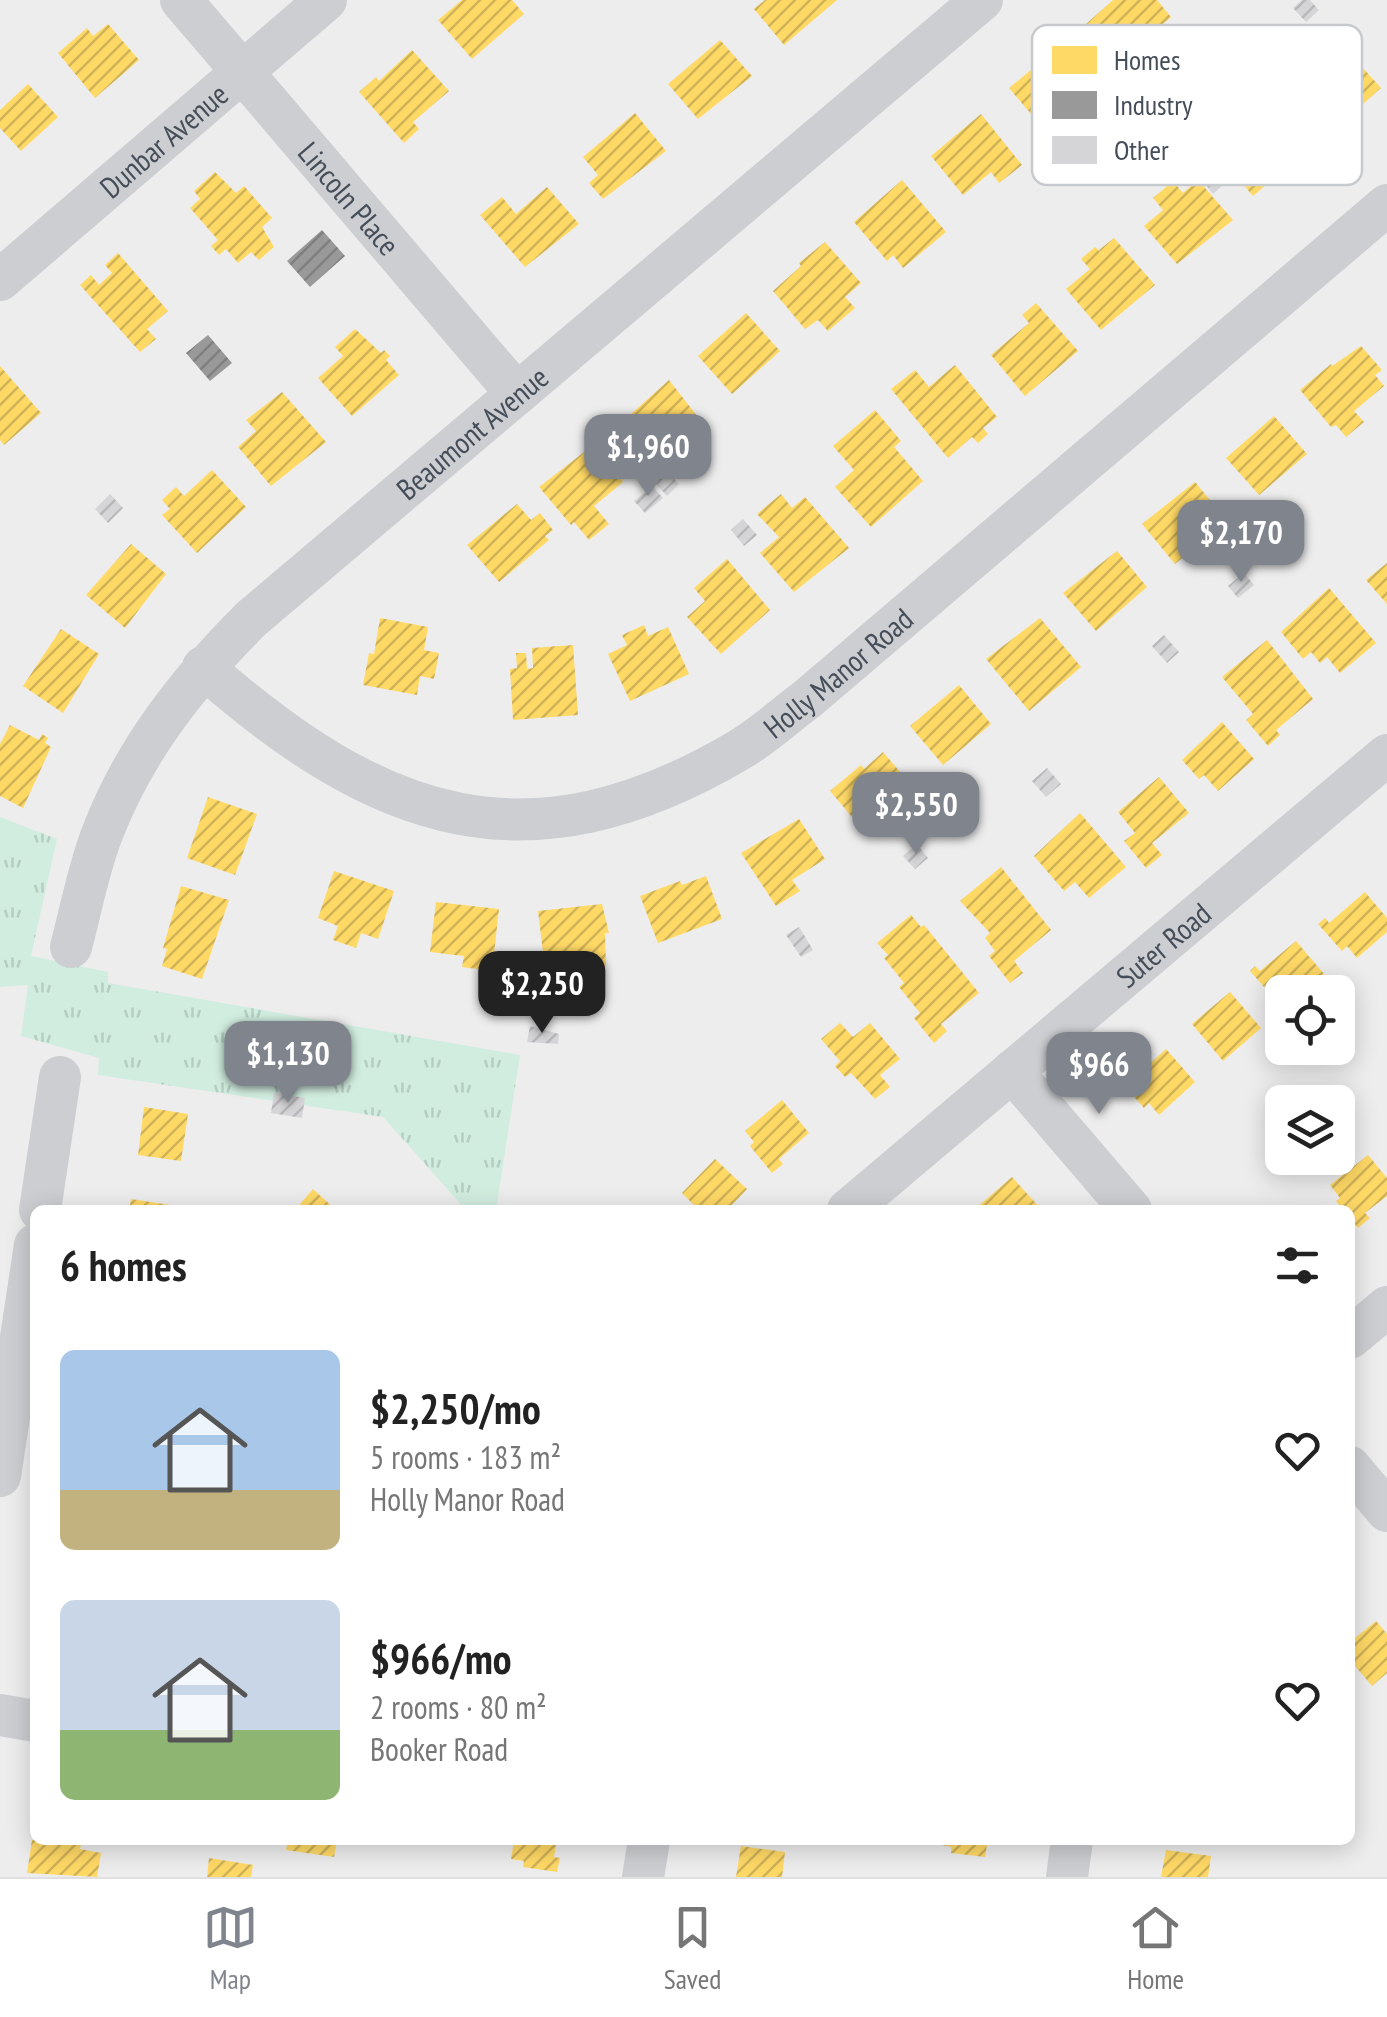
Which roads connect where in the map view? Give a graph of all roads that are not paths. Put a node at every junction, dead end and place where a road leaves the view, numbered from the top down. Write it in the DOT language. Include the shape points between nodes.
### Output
graph roads {
  1 [pos="181,0"];
  2 [pos="326,0"];
  3 [pos="982,0"];
  4 [pos="243,72"];
  5 [pos="1387,205"];
  6 [pos="0,280"];
  7 [pos="517,394"];
  8 [pos="204,666"];
  9 [pos="1387,755"];
  10 [pos="71,946"];
  11 [pos="1012,1071"];
  12 [pos="60,1077"];
  13 [pos="41,1205"];
  14 [pos="854,1205"];
  15 [pos="1127,1205"];
  16 [pos="30,1300"];
  17 [pos="1387,1307"];
  18 [pos="1355,1334"];
  19 [pos="1355,1473"];
  20 [pos="0,1476"];
  21 [pos="1387,1511"];
  22 [pos="0,1715"];
  23 [pos="30,1719"];
  24 [pos="647,1845"];
  25 [pos="1071,1845"];
  26 [pos="643,1877"];
  27 [pos="1066,1877"];
  1 -- 4 [label="street, Lincoln Place"];
  2 -- 4 [label="street, Dunbar Avenue"];
  3 -- 7 [label="street, Beaumont Avenue"];
  4 -- 6 [label="street, Dunbar Avenue"];
  4 -- 7 [label="street, Lincoln Place"];
  5 -- 8 [label="street, Holly Manor Road" via="806,700 742,749 608,810 487,818 420,806 300,746"];
  7 -- 8 [label="street, Beaumont Avenue" via="251,618"];
  8 -- 10 [label="street, Beaumont Avenue" via="127,778 101,836"];
  9 -- 11 [label="street, Suter Road"];
  11 -- 14 [label="street, Suter Road"];
  11 -- 15 [label="street"];
  12 -- 13 [label="street"];
  16 -- 20 [label="street"];
  17 -- 18 [label="street"];
  19 -- 21 [label="street"];
  22 -- 23 [label="street"];
  24 -- 26 [label="street"];
  25 -- 27 [label="street"];
}
